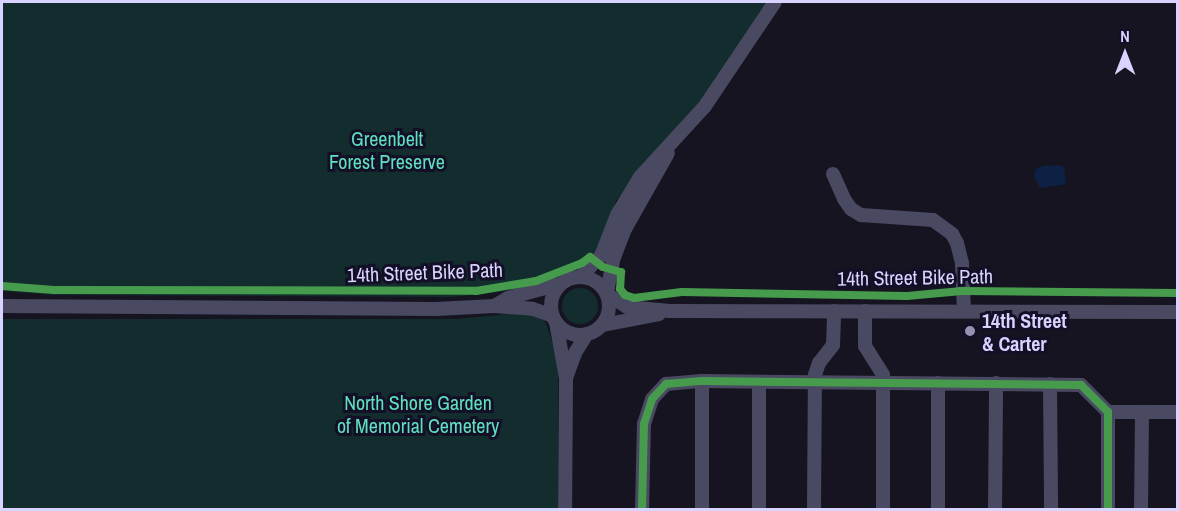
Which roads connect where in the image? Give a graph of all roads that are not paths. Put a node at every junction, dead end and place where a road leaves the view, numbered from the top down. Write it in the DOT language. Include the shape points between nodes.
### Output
graph roads {
  1 [pos="775,2"];
  2 [pos="675,140"];
  3 [pos="833,174"];
  4 [pos="581,276"];
  5 [pos="560,284"];
  6 [pos="607,293"];
  7 [pos="2,306"];
  8 [pos="494,306"];
  9 [pos="670,311"];
  10 [pos="834,311"];
  11 [pos="865,311"];
  12 [pos="964,311"];
  13 [pos="1178,312"];
  14 [pos="554,319"];
  15 [pos="603,325"];
  16 [pos="587,334"];
  17 [pos="566,378"];
  18 [pos="702,381"];
  19 [pos="759,382"];
  20 [pos="815,382"];
  21 [pos="883,383"];
  22 [pos="938,383"];
  23 [pos="996,383"];
  24 [pos="1050,384"];
  25 [pos="1108,412"];
  26 [pos="1142,412"];
  27 [pos="1178,412"];
  28 [pos="565,510"];
  29 [pos="642,510"];
  30 [pos="702,510"];
  31 [pos="759,510"];
  32 [pos="814,510"];
  33 [pos="883,510"];
  34 [pos="938,510"];
  35 [pos="995,510"];
  36 [pos="1051,510"];
  37 [pos="1108,510"];
  38 [pos="1141,510"];
  1 -- 2 [label="street" via="705,106"];
  2 -- 4 [label="street" via="640,177 617,215 601,256"];
  2 -- 6 [label="street" via="624,229"];
  3 -- 12 [label="street" via="844,199 861,215 933,220 952,234 962,263"];
  4 -- 5 [label="street"];
  4 -- 6 [label="street" via="596,281"];
  5 -- 8 [label="street" via="508,298"];
  5 -- 14 [label="street" via="551,299"];
  6 -- 9 [label="street" via="627,307"];
  6 -- 15 [label="street" via="609,310"];
  7 -- 8 [label="street"];
  8 -- 14 [label="street" via="533,309"];
  9 -- 10 [label="street"];
  9 -- 15 [label="street"];
  10 -- 11 [label="street"];
  10 -- 20 [label="street" via="833,345 819,363"];
  11 -- 12 [label="street"];
  11 -- 21 [label="street" via="866,346 881,369"];
  12 -- 13 [label="street"];
  14 -- 16 [label="street" via="570,333"];
  14 -- 17 [label="street"];
  15 -- 16 [label="street"];
  16 -- 17 [label="street"];
  17 -- 28 [label="street"];
  18 -- 19 [label="street"];
  18 -- 29 [label="street" via="666,384 652,399 643,431"];
  18 -- 30 [label="street"];
  19 -- 20 [label="street"];
  19 -- 31 [label="street"];
  20 -- 21 [label="street"];
  20 -- 32 [label="street"];
  21 -- 22 [label="street"];
  21 -- 33 [label="street"];
  22 -- 23 [label="street"];
  22 -- 34 [label="street"];
  23 -- 24 [label="street"];
  23 -- 35 [label="street"];
  24 -- 25 [label="street" via="1081,385"];
  24 -- 36 [label="street"];
  25 -- 26 [label="street"];
  25 -- 37 [label="street"];
  26 -- 27 [label="street"];
  26 -- 38 [label="street"];
}
